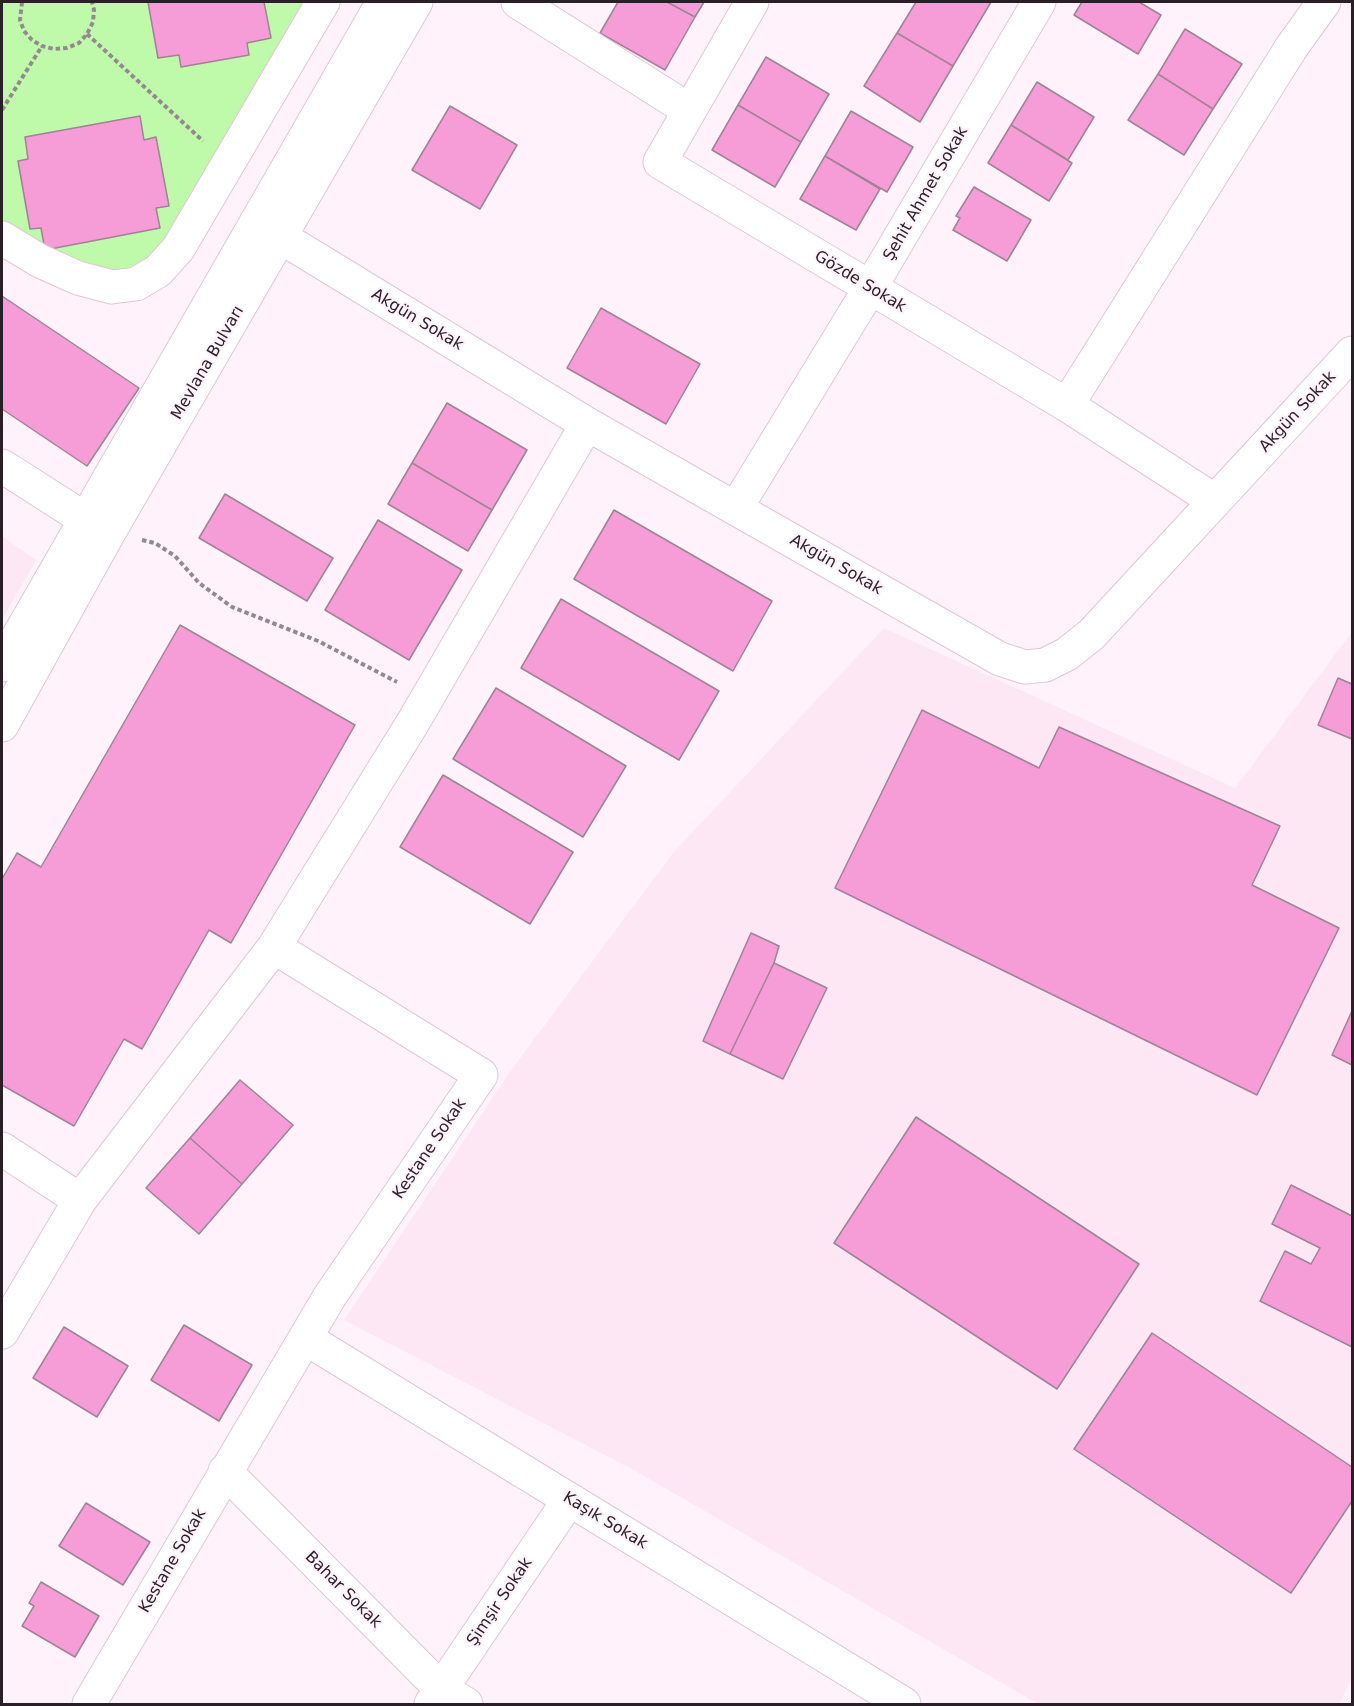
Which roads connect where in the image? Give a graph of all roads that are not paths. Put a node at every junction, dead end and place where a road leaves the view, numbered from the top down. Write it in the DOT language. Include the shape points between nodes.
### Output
graph roads {
  1 [pos="323,2"];
  2 [pos="384,2"];
  3 [pos="416,2"];
  4 [pos="518,2"];
  5 [pos="752,2"];
  6 [pos="1039,2"];
  7 [pos="1324,2"];
  8 [pos="689,110"];
  9 [pos="268,230"];
  10 [pos="2,238"];
  11 [pos="870,288"];
  12 [pos="1353,353"];
  13 [pos="1067,405"];
  14 [pos="587,424"];
  15 [pos="2,466"];
  16 [pos="1215,501"];
  17 [pos="736,508"];
  18 [pos="96,526"];
  19 [pos="2,665"];
  20 [pos="2,725"];
  21 [pos="274,947"];
  22 [pos="2,1149"];
  23 [pos="80,1200"];
  24 [pos="2,1332"];
  25 [pos="305,1338"];
  26 [pos="225,1471"];
  27 [pos="569,1500"];
  28 [pos="446,1699"];
  29 [pos="89,1704"];
  30 [pos="904,1704"];
  1 -- 10 [label="street" via="178,249 158,271 136,285 112,287 78,278"];
  2 -- 9 [label="street, Mevlana Bulvarı"];
  3 -- 9 [label="street, Mevlana Bulvarı"];
  4 -- 8 [label="street"];
  5 -- 8 [label="street, Gözde Sokak"];
  6 -- 11 [label="street, Şehit Ahmet Sokak"];
  7 -- 13 [label="street"];
  8 -- 11 [label="street, Gözde Sokak" via="660,162"];
  9 -- 14 [label="street, Akgün Sokak"];
  9 -- 18 [label="street, Mevlana Bulvarı"];
  11 -- 13 [label="street, Gözde Sokak"];
  11 -- 17 [label="street, Şehit Ahmet Sokak"];
  12 -- 16 [label="street, Akgün Sokak"];
  13 -- 16 [label="street, Gözde Sokak"];
  14 -- 17 [label="street, Akgün Sokak"];
  14 -- 21 [label="street"];
  15 -- 18 [label="street"];
  16 -- 17 [label="street, Akgün Sokak" via="1092,634 1045,665 1025,667 1000,659"];
  18 -- 19 [label="street, Mevlana Bulvarı"];
  18 -- 20 [label="street, Mevlana Bulvarı"];
  21 -- 23 [label="street"];
  21 -- 25 [label="street, Kestane Sokak" via="481,1075"];
  22 -- 23 [label="street"];
  23 -- 24 [label="street"];
  25 -- 26 [label="street, Kestane Sokak"];
  25 -- 27 [label="street, Kaşık Sokak"];
  26 -- 28 [label="street, Bahar Sokak"];
  26 -- 29 [label="street, Kestane Sokak"];
  27 -- 28 [label="street, Şimşir Sokak"];
  27 -- 30 [label="street, Kaşık Sokak"];
}
